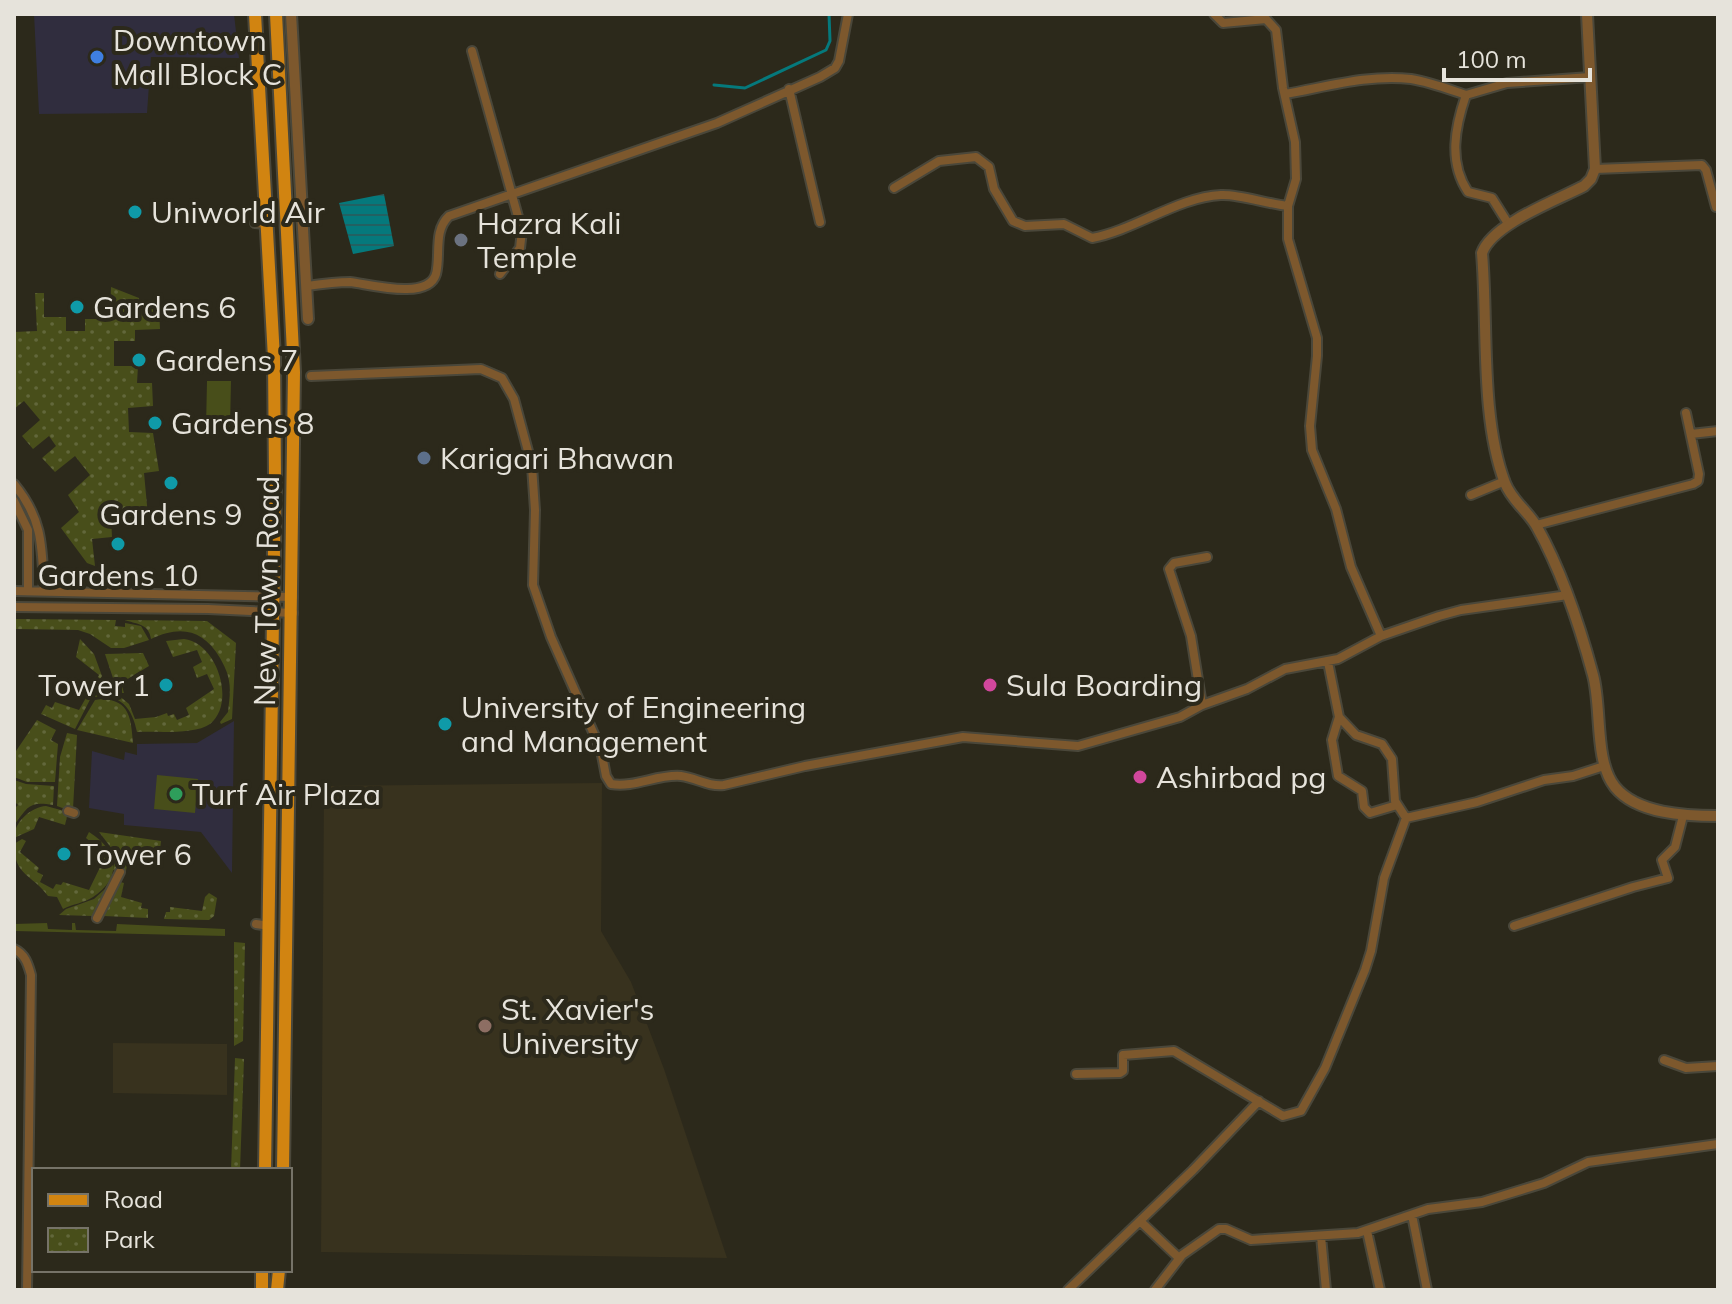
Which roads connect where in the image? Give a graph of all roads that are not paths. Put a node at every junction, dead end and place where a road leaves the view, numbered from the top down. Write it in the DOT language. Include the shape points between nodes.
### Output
graph roads {
  1 [pos="255,14"];
  2 [pos="276,14"];
  3 [pos="291,14"];
  4 [pos="848,14"];
  5 [pos="1214,14"];
  6 [pos="1587,14"];
  7 [pos="472,51"];
  8 [pos="1590,77"];
  9 [pos="789,89"];
  10 [pos="1285,94"];
  11 [pos="1466,95"];
  12 [pos="1595,169"];
  13 [pos="894,188"];
  14 [pos="511,194"];
  15 [pos="1288,206"];
  16 [pos="1716,207"];
  17 [pos="820,222"];
  18 [pos="1509,225"];
  19 [pos="500,274"];
  20 [pos="307,286"];
  21 [pos="308,319"];
  22 [pos="311,376"];
  23 [pos="1686,413"];
  24 [pos="1718,431"];
  25 [pos="1691,434"];
  26 [pos="1505,481"];
  27 [pos="14,484"];
  28 [pos="1471,495"];
  29 [pos="14,501"];
  30 [pos="1536,525"];
  31 [pos="1207,557"];
  32 [pos="14,591"];
  33 [pos="28,591"];
  34 [pos="44,591"];
  35 [pos="1568,595"];
  36 [pos="272,596"];
  37 [pos="293,597"];
  38 [pos="14,607"];
  39 [pos="272,612"];
  40 [pos="293,613"];
  41 [pos="1381,636"];
  42 [pos="1328,662"];
  43 [pos="1202,705"];
  44 [pos="1339,717"];
  45 [pos="1604,766"];
  46 [pos="1397,805"];
  47 [pos="1683,816"];
  48 [pos="1718,816"];
  49 [pos="1406,818"];
  50 [pos="120,872"];
  51 [pos="97,918"];
  52 [pos="256,924"];
  53 [pos="270,926"];
  54 [pos="1514,926"];
  55 [pos="17,951"];
  56 [pos="1664,1060"];
  57 [pos="1718,1066"];
  58 [pos="1076,1074"];
  59 [pos="1259,1101"];
  60 [pos="1718,1144"];
  61 [pos="265,1168"];
  62 [pos="283,1168"];
  63 [pos="1412,1215"];
  64 [pos="1140,1221"];
  65 [pos="1367,1231"];
  66 [pos="1321,1236"];
  67 [pos="1179,1258"];
  68 [pos="27,1290"];
  69 [pos="1068,1290"];
  70 [pos="1155,1290"];
  71 [pos="1326,1290"];
  72 [pos="1380,1290"];
  73 [pos="1427,1290"];
  1 -- 36 [label="main road, New Town Road" via="261,223 274,358"];
  2 -- 37 [label="main road, New Town Road" via="294,372"];
  3 -- 20 [label="street"];
  4 -- 9 [label="street" via="835,68"];
  5 -- 10 [label="street" via="1223,23 1271,22"];
  6 -- 8 [label="street"];
  7 -- 14 [label="street"];
  8 -- 11 [label="street" via="1507,83"];
  8 -- 12 [label="street"];
  9 -- 14 [label="street" via="717,123"];
  9 -- 17 [label="street"];
  10 -- 11 [label="street" via="1394,78"];
  10 -- 15 [label="street" via="1296,168"];
  11 -- 18 [label="street" via="1454,143 1463,184 1468,192 1492,198"];
  12 -- 16 [label="street" via="1702,165"];
  12 -- 18 [label="street" via="1584,186"];
  13 -- 15 [label="street" via="939,161 976,157 989,167 994,189 1013,221 1025,226 1064,224 1092,238 1211,196"];
  14 -- 19 [label="street" via="522,231 520,248"];
  14 -- 20 [label="street" via="458,211 442,222 436,273 425,286"];
  15 -- 41 [label="street" via="1289,248 1317,338 1312,450 1336,509 1351,567"];
  18 -- 26 [label="street" via="1486,243 1482,253 1489,403"];
  20 -- 21 [label="street"];
  22 -- 43 [label="street" via="481,369 502,378 514,399 532,466 533,585 611,784 675,776 712,787 963,737 1078,746 1171,720"];
  23 -- 25 [label="street"];
  24 -- 25 [label="street"];
  25 -- 30 [label="street" via="1699,474 1693,484"];
  26 -- 28 [label="street"];
  26 -- 30 [label="street"];
  27 -- 34 [label="street" via="41,532"];
  29 -- 33 [label="street" via="28,530"];
  30 -- 35 [label="street"];
  31 -- 43 [label="street" via="1169,567 1191,636"];
  32 -- 33 [label="street"];
  33 -- 34 [label="street"];
  34 -- 36 [label="street"];
  35 -- 41 [label="street" via="1461,610"];
  35 -- 45 [label="street" via="1598,694"];
  36 -- 37 [label="street"];
  36 -- 39 [label="main road, New Town Road"];
  37 -- 40 [label="main road, New Town Road"];
  38 -- 39 [label="street"];
  39 -- 40 [label="street"];
  39 -- 53 [label="main road, New Town Road"];
  40 -- 62 [label="main road, New Town Road"];
  41 -- 42 [label="street"];
  42 -- 43 [label="street" via="1285,669"];
  42 -- 44 [label="street"];
  44 -- 46 [label="street" via="1356,735 1382,744 1392,759"];
  44 -- 46 [label="street" via="1332,740 1338,776 1362,791 1370,813"];
  45 -- 47 [label="street" via="1623,794"];
  45 -- 49 [label="street"];
  46 -- 49 [label="street"];
  47 -- 48 [label="street"];
  47 -- 54 [label="street" via="1675,847 1662,860 1667,879"];
  49 -- 59 [label="street" via="1384,878 1365,970 1325,1068 1297,1114 1283,1116"];
  50 -- 51 [label="street"];
  52 -- 53 [label="street"];
  53 -- 61 [label="main road, New Town Road"];
  55 -- 68 [label="street" via="31,975"];
  56 -- 57 [label="street" via="1686,1068"];
  58 -- 59 [label="street" via="1122,1073 1123,1055 1174,1051"];
  59 -- 64 [label="street"];
  60 -- 63 [label="street" via="1588,1162 1544,1183 1482,1202"];
  63 -- 65 [label="street"];
  63 -- 73 [label="street"];
  64 -- 67 [label="street"];
  64 -- 69 [label="street"];
  65 -- 66 [label="street"];
  65 -- 72 [label="street"];
  66 -- 67 [label="street" via="1251,1240 1222,1228"];
  66 -- 71 [label="street"];
  67 -- 70 [label="street"];
}
